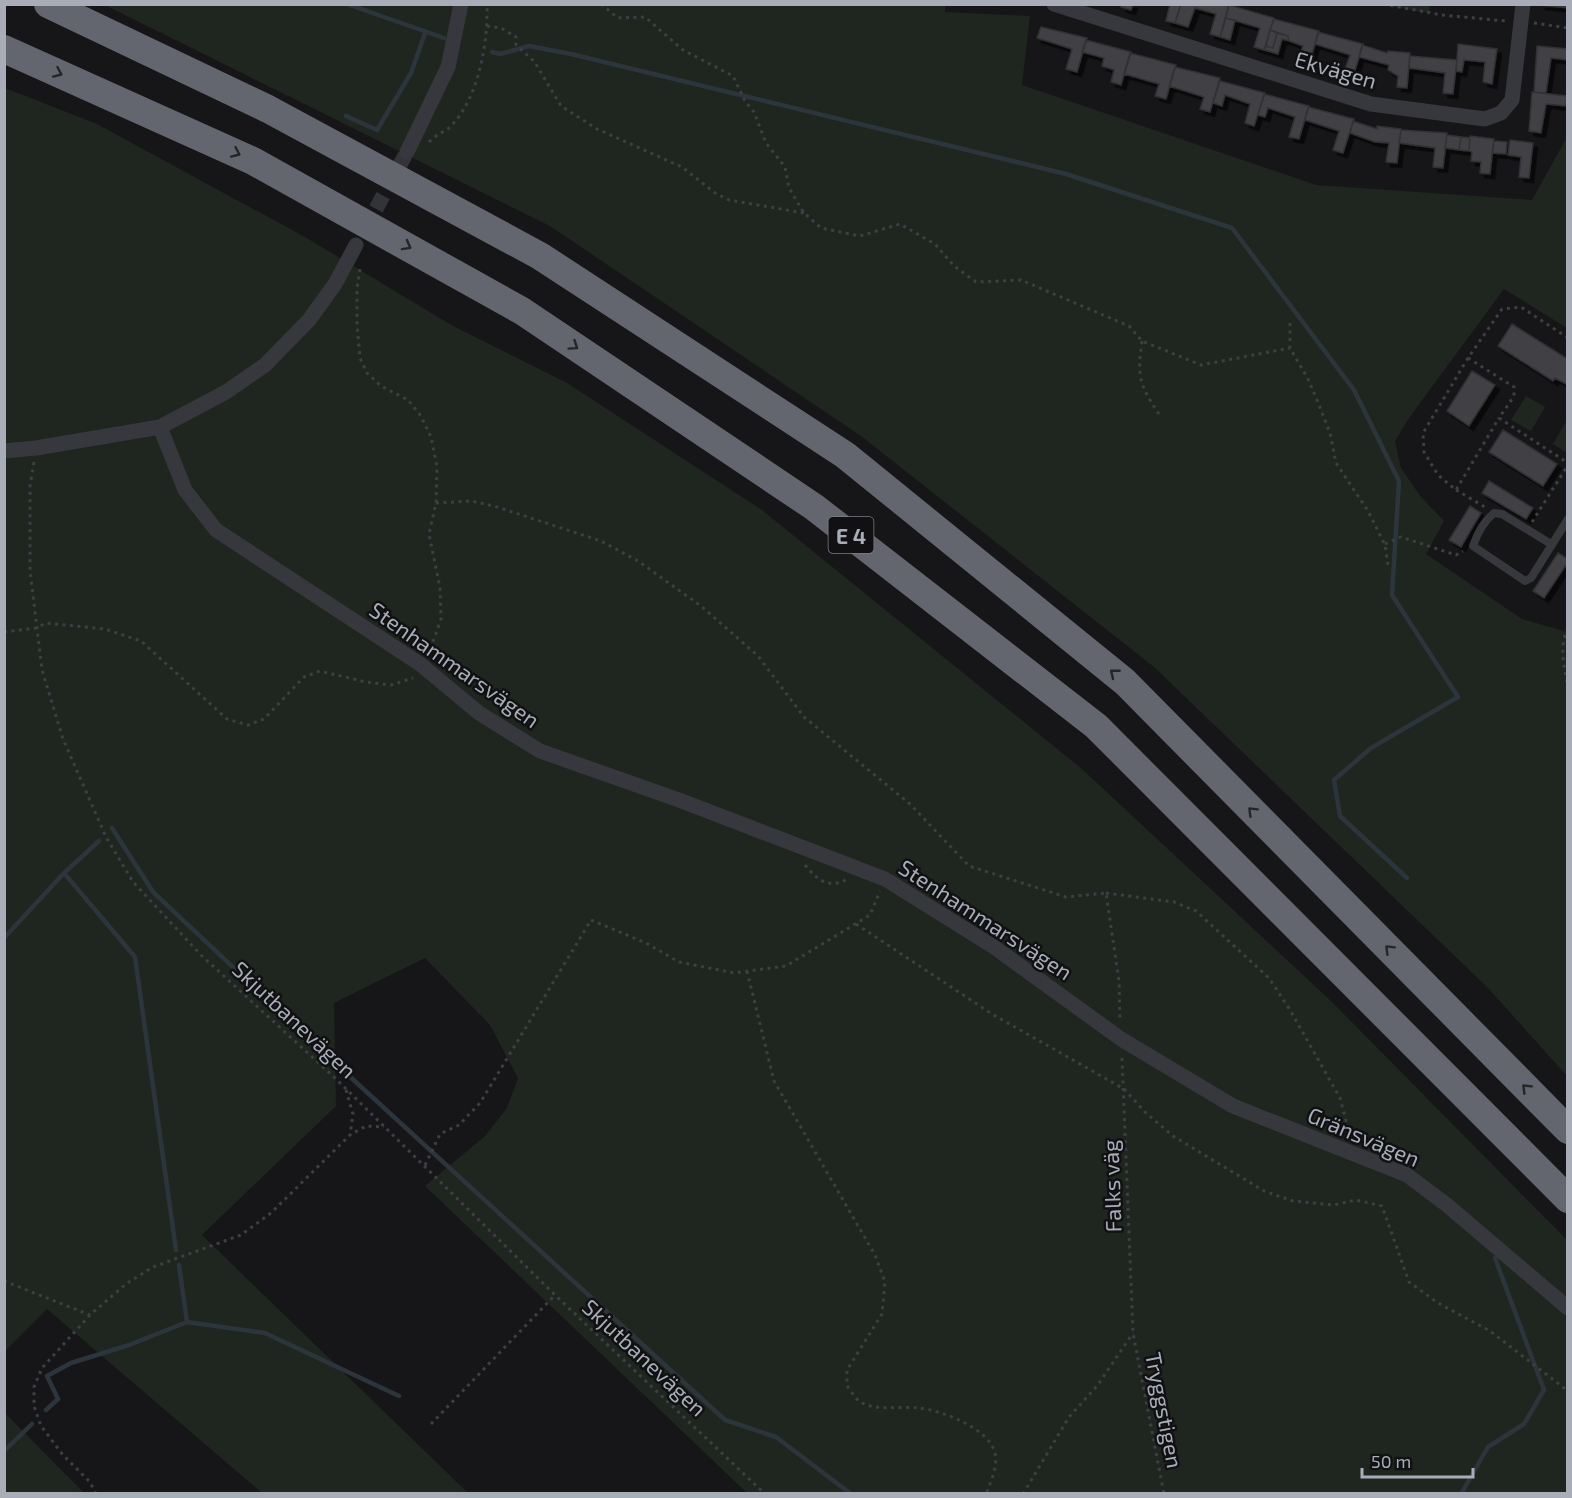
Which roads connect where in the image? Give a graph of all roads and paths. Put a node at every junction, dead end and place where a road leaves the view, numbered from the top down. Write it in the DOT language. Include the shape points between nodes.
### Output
graph roads {
  1 [pos="48,4"];
  2 [pos="461,4"];
  3 [pos="487,4"];
  4 [pos="600,4"];
  5 [pos="1054,4"];
  6 [pos="1383,4"];
  7 [pos="1523,4"];
  8 [pos="1521,22"];
  9 [pos="487,26"];
  10 [pos="1568,28"];
  11 [pos="4,49"];
  12 [pos="427,144"];
  13 [pos="407,152"];
  14 [pos="804,213"];
  15 [pos="356,245"];
  16 [pos="362,260"];
  17 [pos="1290,323"];
  18 [pos="1568,338"];
  19 [pos="1142,341"];
  20 [pos="1290,348"];
  21 [pos="1468,358"];
  22 [pos="1159,414"];
  23 [pos="1499,418"];
  24 [pos="160,428"];
  25 [pos="36,448"];
  26 [pos="4,451"];
  27 [pos="1568,464"];
  28 [pos="1456,490"];
  29 [pos="436,502"];
  30 [pos="1494,513"];
  31 [pos="1568,519"];
  32 [pos="1527,530"];
  33 [pos="1551,544"];
  34 [pos="1385,545"];
  35 [pos="1473,546"];
  36 [pos="1388,565"];
  37 [pos="36,628"];
  38 [pos="1568,628"];
  39 [pos="4,632"];
  40 [pos="420,664"];
  41 [pos="1568,688"];
  42 [pos="885,879"];
  43 [pos="1106,893"];
  44 [pos="856,924"];
  45 [pos="747,971"];
  46 [pos="1121,1039"];
  47 [pos="345,1088"];
  48 [pos="1124,1089"];
  49 [pos="386,1127"];
  50 [pos="1568,1130"];
  51 [pos="350,1135"];
  52 [pos="1350,1138"];
  53 [pos="424,1165"];
  54 [pos="1568,1199"];
  55 [pos="4,1281"];
  56 [pos="555,1295"];
  57 [pos="1568,1308"];
  58 [pos="90,1315"];
  59 [pos="1133,1333"];
  60 [pos="1568,1391"];
  61 [pos="431,1424"];
  62 [pos="96,1494"];
  63 [pos="765,1494"];
  64 [pos="986,1494"];
  65 [pos="1023,1494"];
  66 [pos="1164,1494"];
  50 -- 1 [label="highway, E 4, one-way" via="1125,682 844,455 540,256 268,109"];
  2 -- 13 [label="street" via="448,67"];
  3 -- 9 [label="path"];
  4 -- 14 [label="path" via="618,18 645,17 683,50 733,76 766,143 785,167 789,188"];
  5 -- 8 [label="street, Ekvägen" via="1371,104 1485,119 1501,113 1512,100"];
  6 -- 8 [label="path" via="1442,15"];
  7 -- 8 [label="street, Ekvägen"];
  8 -- 10 [label="path"];
  9 -- 12 [label="path" via="482,60 466,106 451,127"];
  9 -- 14 [label="path" via="501,28 516,37 516,45 534,61 561,106 597,129 682,167 729,200"];
  11 -- 54 [label="highway, E 4, one-way" via="253,161 522,311 814,507 1096,726"];
  14 -- 19 [label="path" via="821,228 860,236 900,224 935,244 954,266 976,282 1021,280 1129,326"];
  15 -- 24 [label="street" via="309,320 265,365 226,392"];
  16 -- 29 [label="path" via="357,288 360,358 367,373 381,386 408,400 422,416 437,467"];
  17 -- 20 [label="path"];
  18 -- 21 [label="path" via="1521,307 1502,309"];
  19 -- 20 [label="path" via="1201,365"];
  19 -- 22 [label="path" via="1138,367 1144,392"];
  20 -- 34 [label="path" via="1317,400 1336,463"];
  21 -- 23 [label="path" via="1514,387 1514,396"];
  21 -- 28 [label="path" via="1423,433 1425,452 1438,475"];
  23 -- 27 [label="path"];
  23 -- 28 [label="path"];
  24 -- 25 [label="street"];
  24 -- 40 [label="street, Stenhammarsvägen" via="185,490 216,530"];
  25 -- 26 [label="street"];
  25 -- 37 [label="path, Skjutbanevägen" via="30,486 30,570"];
  27 -- 32 [label="path"];
  28 -- 30 [label="path"];
  29 -- 40 [label="path" via="429,534 440,588 441,619 432,650"];
  29 -- 43 [label="path" via="471,501 494,506 601,541 638,561 701,606 758,656 804,717 910,804 969,866 1066,897"];
  30 -- 32 [label="lane"];
  30 -- 35 [label="lane"];
  31 -- 33 [label="lane"];
  32 -- 33 [label="lane"];
  33 -- 35 [label="lane" via="1531,578 1525,581"];
  34 -- 35 [label="path" via="1401,537 1456,555"];
  34 -- 36 [label="path"];
  37 -- 39 [label="path"];
  37 -- 40 [label="path" via="46,623 105,629 141,641 227,719 248,725 264,719 304,677 320,671 391,685 414,678"];
  37 -- 47 [label="path, Skjutbanevägen" via="42,670 63,739 106,837 132,882 201,955"];
  38 -- 41 [label="path" via="1562,651"];
  40 -- 42 [label="street, Stenhammarsvägen" via="479,713 540,751"];
  42 -- 44 [label="path" via="870,915"];
  42 -- 46 [label="street, Stenhammarsvägen" via="994,947"];
  43 -- 46 [label="path, Falks väg" via="1119,981"];
  43 -- 52 [label="path" via="1174,902 1196,911 1269,978 1340,1098"];
  44 -- 45 [label="path" via="786,966"];
  44 -- 48 [label="path" via="992,1014"];
  45 -- 53 [label="path" via="734,973 679,962 591,920 480,1103 459,1125 440,1134"];
  45 -- 64 [label="path" via="774,1081 875,1255 885,1282 882,1314 847,1370 847,1386 861,1402 920,1408 954,1417 984,1434 995,1452"];
  46 -- 48 [label="path, Falks väg"];
  46 -- 57 [label="street, Gränsvägen" via="1233,1106 1407,1175"];
  47 -- 49 [label="path, Skjutbanevägen"];
  47 -- 51 [label="path" via="352,1114"];
  48 -- 59 [label="path, Falks väg"];
  48 -- 60 [label="path" via="1173,1136 1264,1191 1293,1201 1333,1205 1356,1200 1382,1206 1409,1282 1490,1331"];
  49 -- 51 [label="path" via="366,1126"];
  49 -- 53 [label="path, Skjutbanevägen"];
  51 -- 58 [label="path" via="271,1214 241,1235 153,1267"];
  53 -- 56 [label="path, Skjutbanevägen"];
  55 -- 58 [label="path"];
  56 -- 61 [label="path"];
  56 -- 63 [label="path, Skjutbanevägen"];
  58 -- 62 [label="path" via="42,1368 33,1387 40,1426"];
  59 -- 65 [label="path" via="1097,1386 1069,1417"];
  59 -- 66 [label="path, Tryggstigen"];
}
